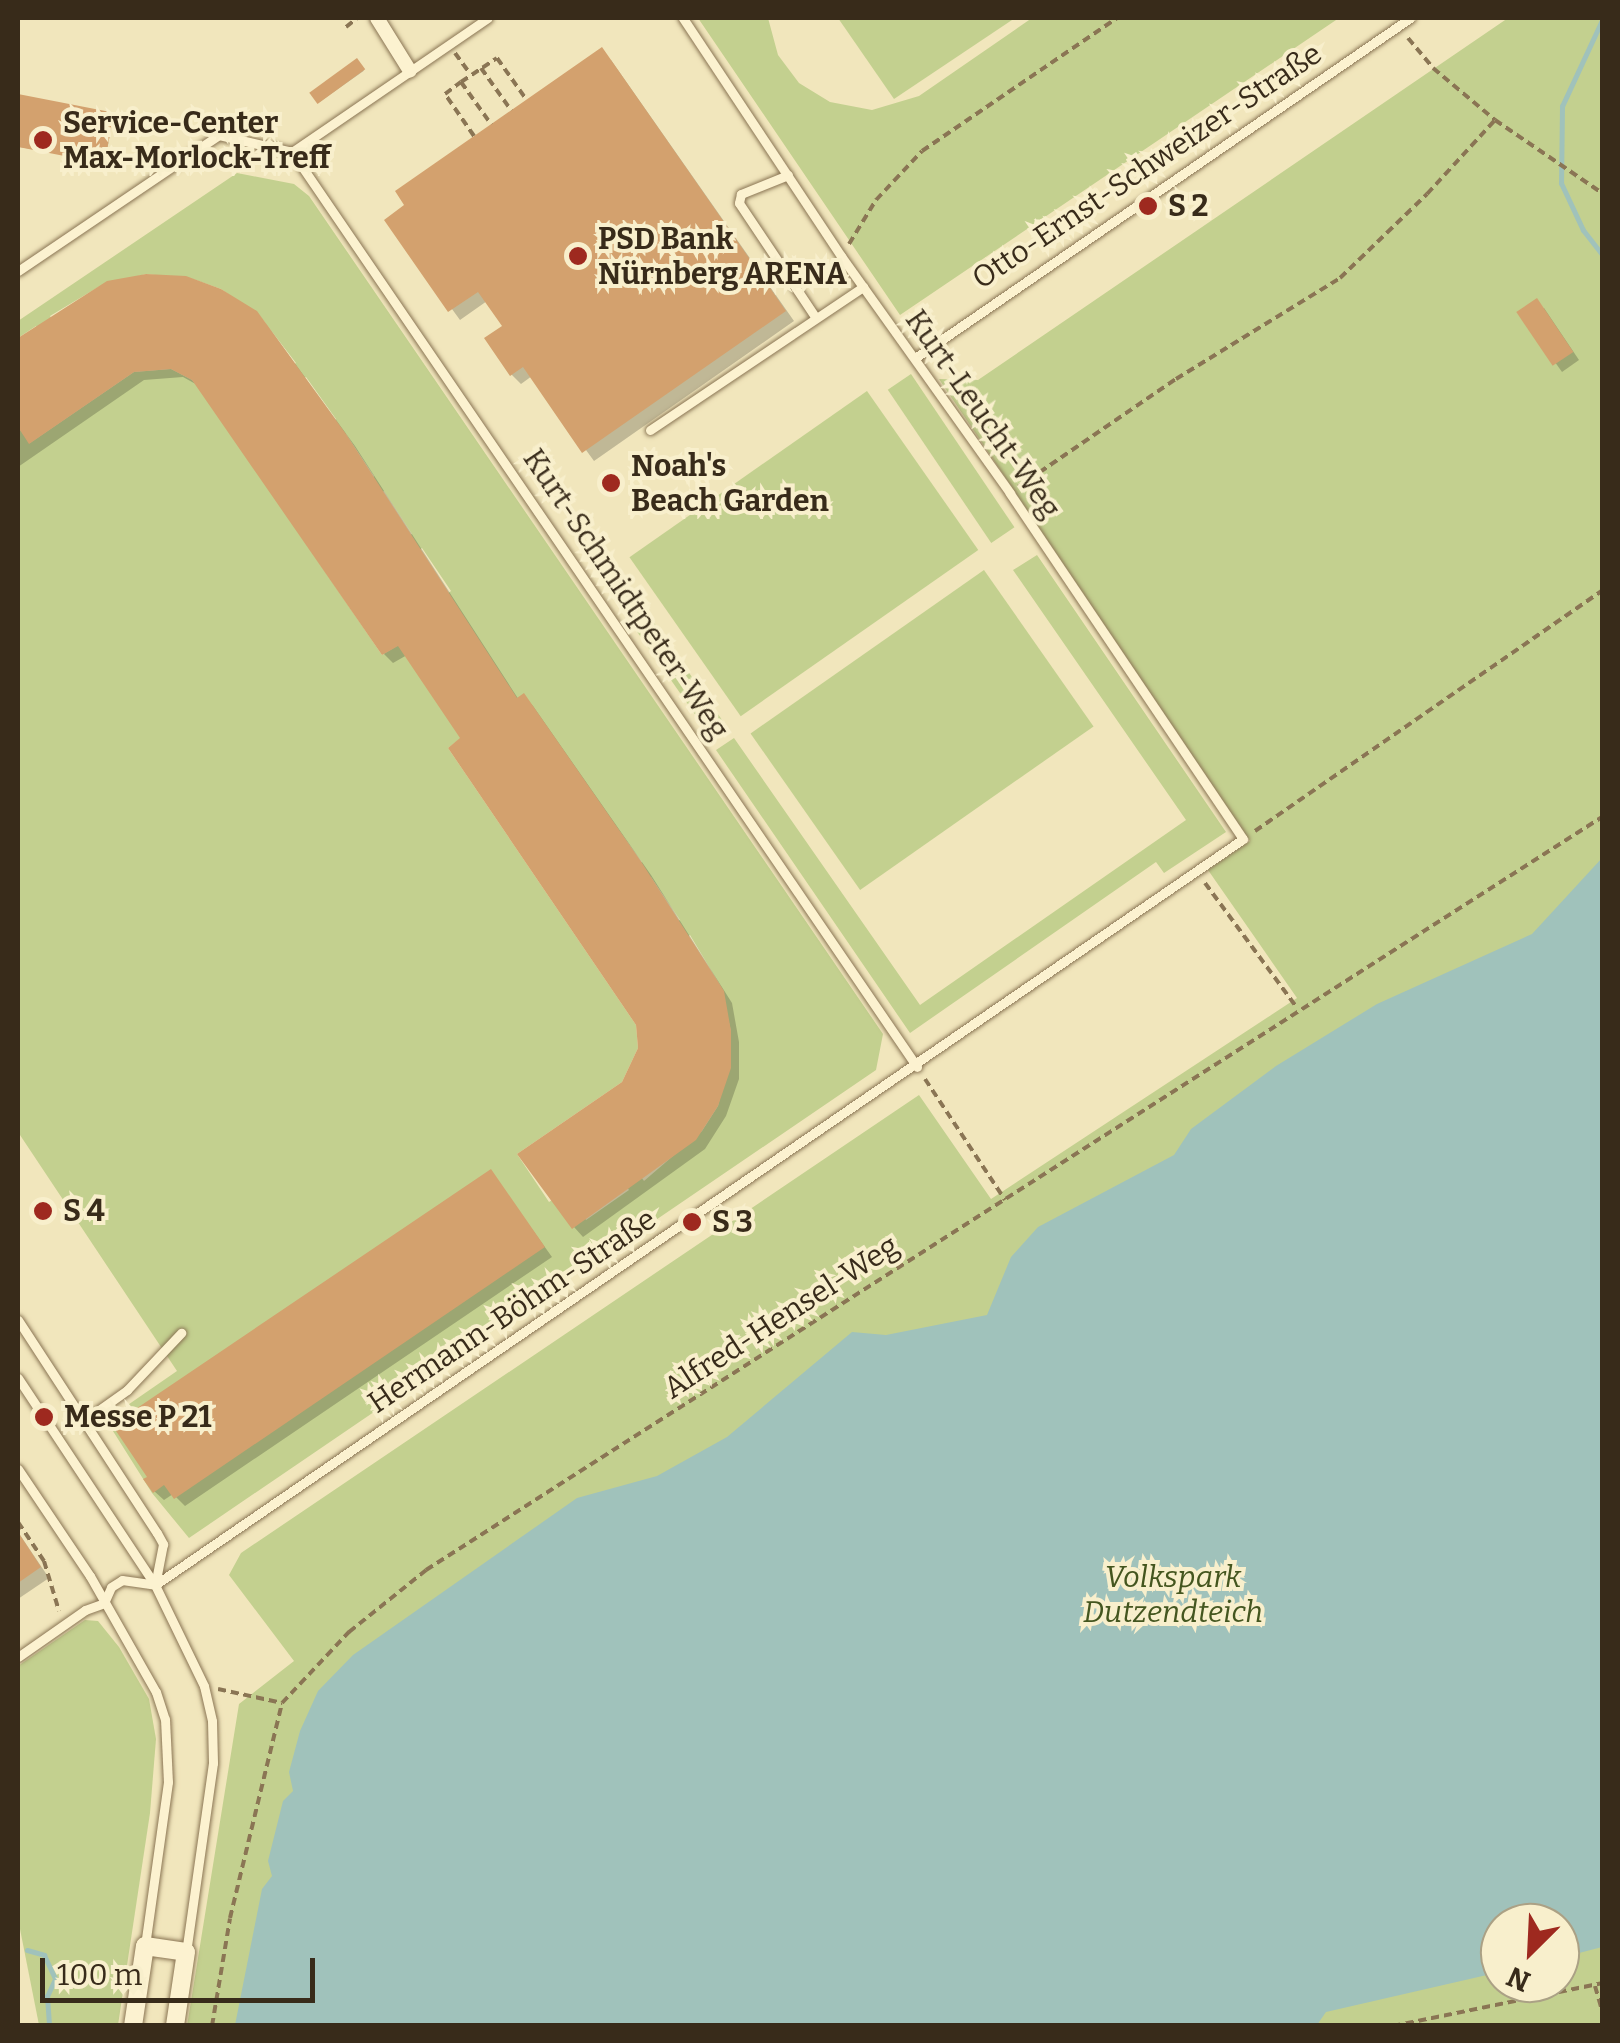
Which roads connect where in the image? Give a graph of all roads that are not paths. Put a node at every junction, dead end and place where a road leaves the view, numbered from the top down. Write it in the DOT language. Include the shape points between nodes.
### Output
graph roads {
  1 [pos="377,18"];
  2 [pos="488,18"];
  3 [pos="683,18"];
  4 [pos="1410,18"];
  5 [pos="410,71"];
  6 [pos="292,152"];
  7 [pos="788,176"];
  8 [pos="18,271"];
  9 [pos="863,287"];
  10 [pos="816,318"];
  11 [pos="914,358"];
  12 [pos="650,430"];
  13 [pos="1242,839"];
  14 [pos="917,1067"];
  15 [pos="18,1320"];
  16 [pos="181,1333"];
  17 [pos="18,1378"];
  18 [pos="85,1420"];
  19 [pos="18,1469"];
  20 [pos="155,1585"];
  21 [pos="104,1603"];
  22 [pos="18,1657"];
  23 [pos="145,1946"];
  24 [pos="186,1952"];
  25 [pos="133,2026"];
  26 [pos="175,2026"];
  1 -- 5 [label="street"];
  2 -- 5 [label="lane"];
  3 -- 7 [label="lane, Kurt-Leucht-Weg"];
  4 -- 11 [label="lane, Otto-Ernst-Schweizer-Straße"];
  5 -- 6 [label="lane"];
  6 -- 8 [label="lane" via="219,135"];
  6 -- 14 [label="lane, Kurt-Schmidtpeter-Weg"];
  7 -- 9 [label="lane, Kurt-Leucht-Weg"];
  7 -- 10 [label="lane" via="741,194 739,204"];
  9 -- 10 [label="lane"];
  9 -- 11 [label="lane, Kurt-Leucht-Weg"];
  10 -- 12 [label="lane"];
  11 -- 13 [label="lane, Kurt-Leucht-Weg"];
  13 -- 14 [label="lane, Hermann-Böhm-Straße"];
  14 -- 20 [label="lane, Hermann-Böhm-Straße"];
  15 -- 18 [label="lane"];
  16 -- 18 [label="lane" via="126,1390"];
  17 -- 20 [label="lane"];
  18 -- 20 [label="lane" via="163,1544"];
  19 -- 21 [label="lane"];
  20 -- 21 [label="lane" via="122,1580 110,1587"];
  20 -- 24 [label="lane" via="204,1686 212,1722 213,1763"];
  21 -- 22 [label="lane"];
  21 -- 23 [label="lane" via="156,1692 167,1730 166,1805"];
  23 -- 24 [label="street"];
  23 -- 25 [label="street"];
  24 -- 26 [label="street"];
}
